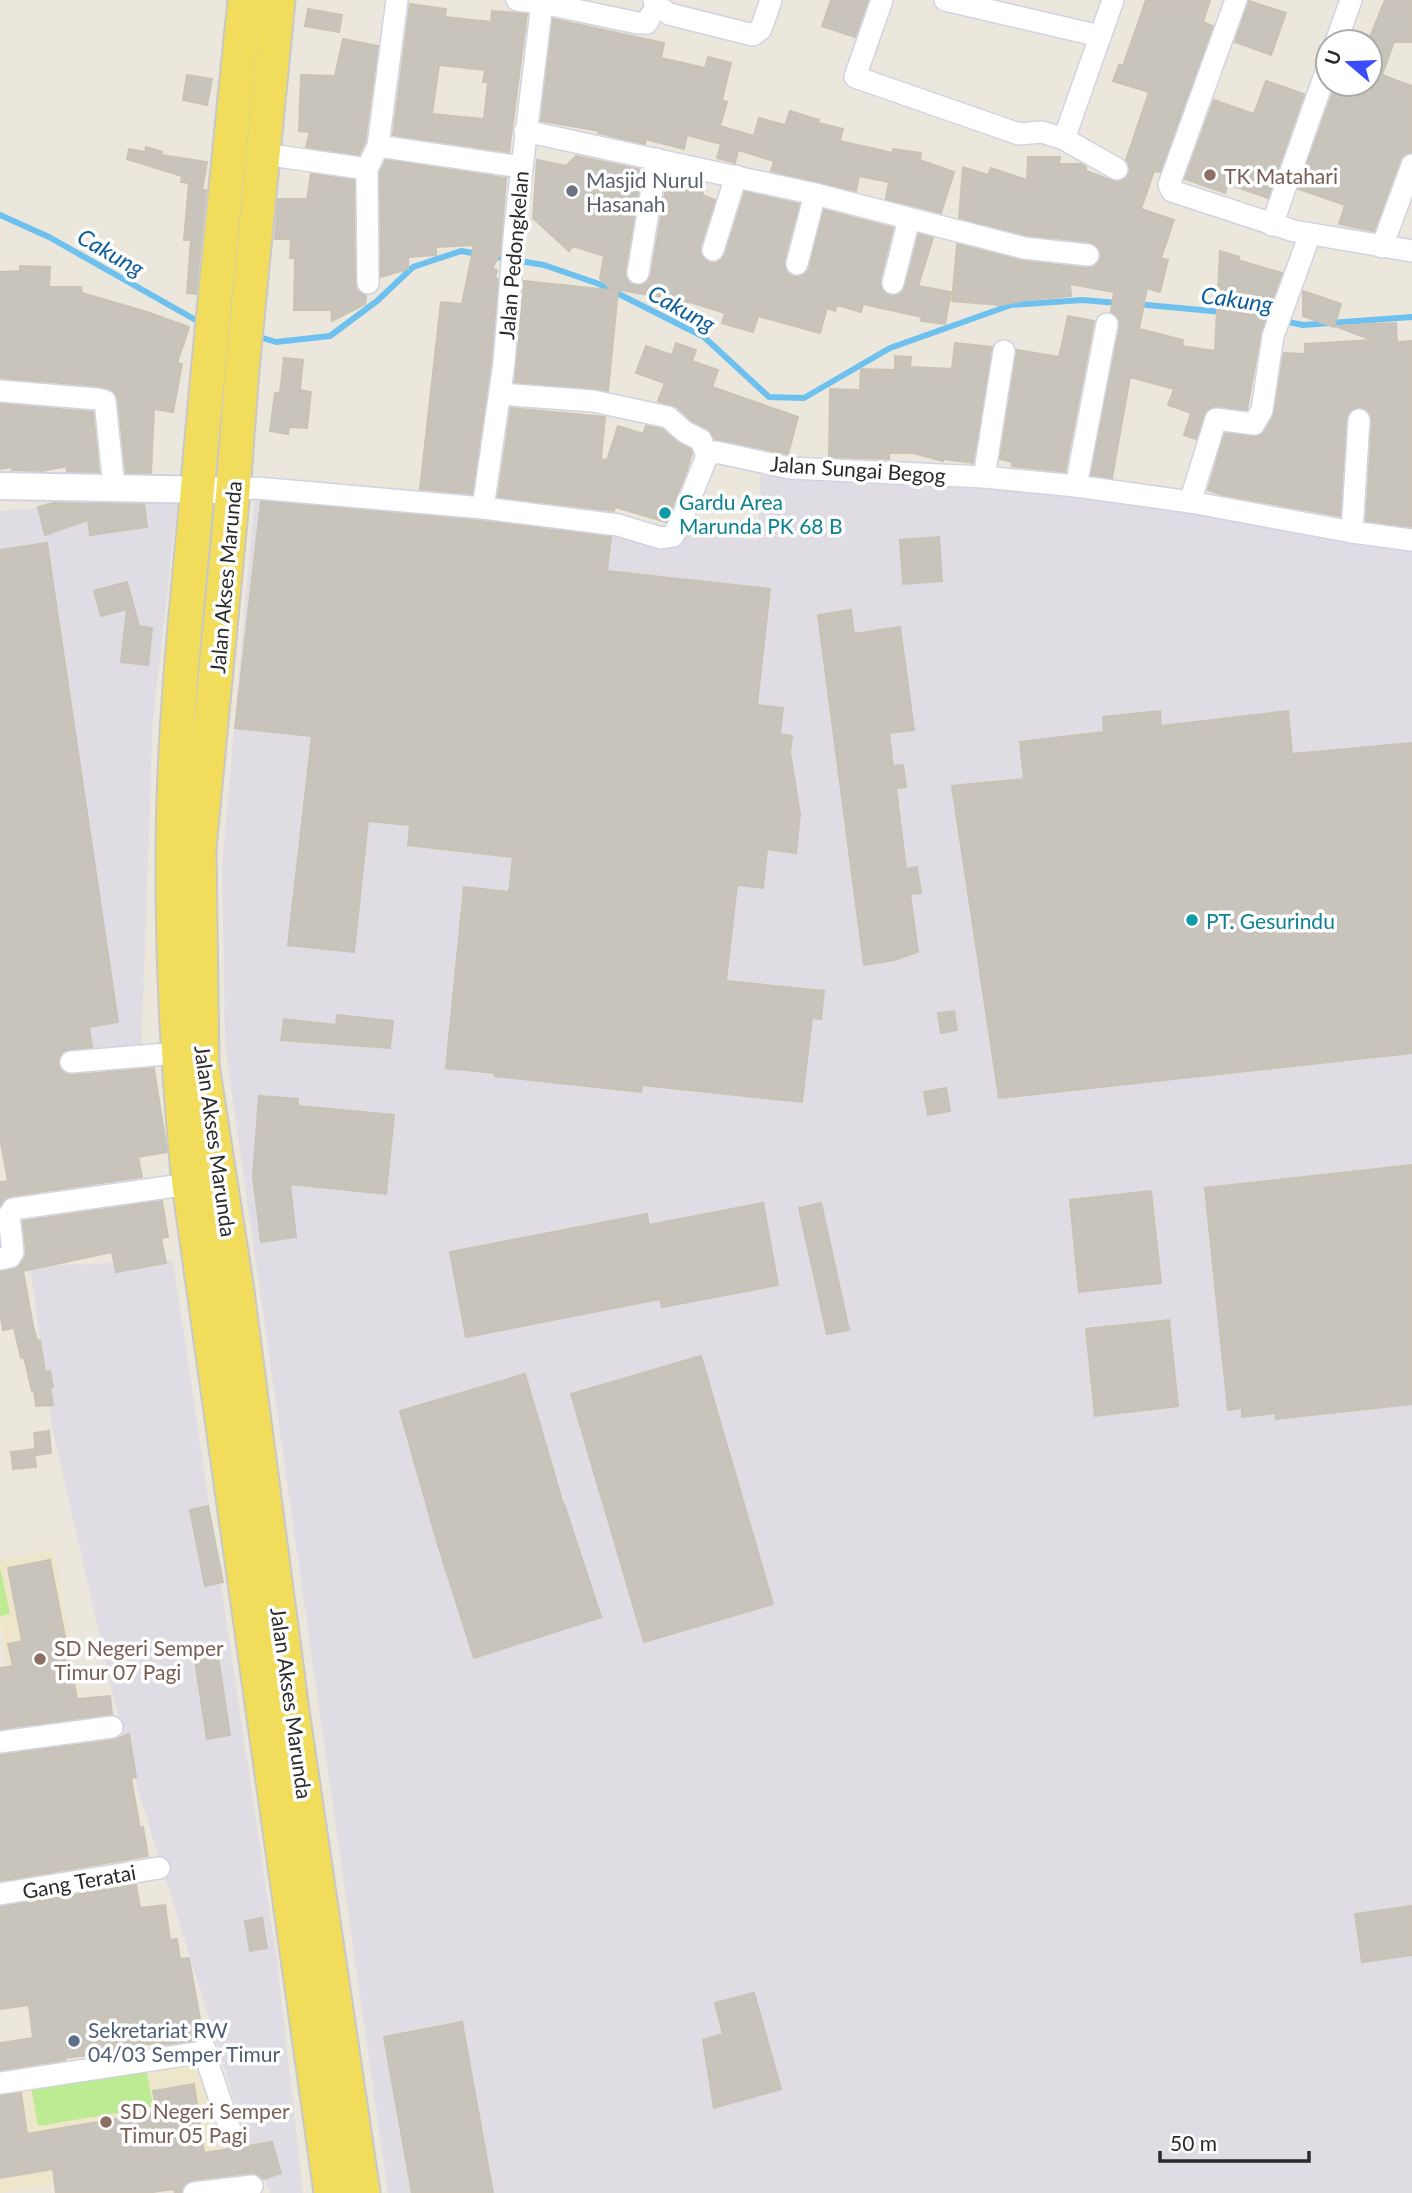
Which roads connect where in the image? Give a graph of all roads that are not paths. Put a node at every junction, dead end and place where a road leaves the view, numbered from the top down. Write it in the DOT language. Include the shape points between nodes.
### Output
graph roads {
  1 [pos="245,0"];
  2 [pos="278,0"];
  3 [pos="397,0"];
  4 [pos="517,0"];
  5 [pos="771,0"];
  6 [pos="882,0"];
  7 [pos="945,0"];
  8 [pos="1113,0"];
  9 [pos="1236,0"];
  10 [pos="1351,0"];
  11 [pos="542,3"];
  12 [pos="652,7"];
  13 [pos="1341,28"];
  14 [pos="1100,36"];
  15 [pos="1317,98"];
  16 [pos="525,131"];
  17 [pos="1064,139"];
  18 [pos="378,146"];
  19 [pos="264,154"];
  20 [pos="657,159"];
  21 [pos="1412,165"];
  22 [pos="521,167"];
  23 [pos="368,169"];
  24 [pos="1117,169"];
  25 [pos="736,176"];
  26 [pos="816,194"];
  27 [pos="909,219"];
  28 [pos="1272,225"];
  29 [pos="1310,234"];
  30 [pos="1382,247"];
  31 [pos="713,250"];
  32 [pos="1412,251"];
  33 [pos="1088,255"];
  34 [pos="797,264"];
  35 [pos="638,273"];
  36 [pos="368,284"];
  37 [pos="893,284"];
  38 [pos="1107,324"];
  39 [pos="1004,351"];
  40 [pos="0,391"];
  41 [pos="499,394"];
  42 [pos="1359,420"];
  43 [pos="707,456"];
  44 [pos="984,477"];
  45 [pos="0,486"];
  46 [pos="1076,486"];
  47 [pos="114,487"];
  48 [pos="197,490"];
  49 [pos="233,490"];
  50 [pos="1190,502"];
  51 [pos="483,508"];
  52 [pos="1352,532"];
  53 [pos="1412,540"];
  54 [pos="178,1052"];
  55 [pos="71,1062"];
  56 [pos="189,1184"];
  57 [pos="0,1259"];
  58 [pos="111,1727"];
  59 [pos="0,1742"];
  60 [pos="159,1868"];
  61 [pos="0,1894"];
  62 [pos="0,2083"];
  63 [pos="231,2132"];
  64 [pos="252,2186"];
  65 [pos="194,2193"];
  66 [pos="331,2193"];
  67 [pos="363,2193"];
  1 -- 48 [label="main road, Jalan Akses Marunda"];
  2 -- 19 [label="main road, Jalan Akses Marunda"];
  3 -- 18 [label="street"];
  4 -- 11 [label="street"];
  5 -- 12 [label="street" via="761,29 753,35"];
  6 -- 17 [label="street" via="855,77 1019,134 1042,132"];
  7 -- 14 [label="street"];
  8 -- 14 [label="street"];
  9 -- 28 [label="street" via="1169,185 1176,193"];
  10 -- 13 [label="street"];
  11 -- 12 [label="street" via="639,23 647,23"];
  11 -- 16 [label="street, Jalan Pedongkelan"];
  14 -- 17 [label="street"];
  15 -- 28 [label="street"];
  16 -- 20 [label="street"];
  16 -- 22 [label="street, Jalan Pedongkelan"];
  17 -- 24 [label="street"];
  18 -- 22 [label="street"];
  18 -- 23 [label="street"];
  19 -- 23 [label="street"];
  19 -- 49 [label="main road, Jalan Akses Marunda"];
  20 -- 25 [label="street"];
  20 -- 35 [label="street"];
  21 -- 30 [label="street"];
  22 -- 41 [label="street, Jalan Pedongkelan"];
  23 -- 36 [label="street"];
  25 -- 26 [label="street"];
  25 -- 31 [label="street"];
  26 -- 27 [label="street"];
  26 -- 34 [label="street"];
  27 -- 33 [label="street" via="1024,248"];
  27 -- 37 [label="street"];
  28 -- 29 [label="street"];
  29 -- 30 [label="street"];
  29 -- 50 [label="street" via="1273,336 1262,410 1254,424 1216,419"];
  30 -- 32 [label="street"];
  38 -- 46 [label="street"];
  39 -- 44 [label="street"];
  40 -- 47 [label="street" via="105,401"];
  41 -- 43 [label="street" via="593,401 668,417 701,440"];
  41 -- 51 [label="street, Jalan Pedongkelan"];
  42 -- 52 [label="street"];
  43 -- 44 [label="street, Jalan Sungai Begog" via="716,452 790,468"];
  43 -- 51 [label="street" via="673,536 662,538 618,524"];
  44 -- 46 [label="street, Jalan Sungai Begog"];
  45 -- 47 [label="street"];
  46 -- 50 [label="street, Jalan Sungai Begog"];
  47 -- 48 [label="street"];
  48 -- 49 [label="street"];
  48 -- 54 [label="main road, Jalan Akses Marunda" via="179,695 173,842"];
  49 -- 51 [label="street" via="257,488"];
  49 -- 67 [label="main road, Jalan Akses Marunda" via="199,849 202,1066"];
  50 -- 52 [label="street, Jalan Sungai Begog"];
  52 -- 53 [label="street, Jalan Sungai Begog"];
  54 -- 55 [label="street"];
  54 -- 56 [label="main road, Jalan Akses Marunda"];
  56 -- 57 [label="street" via="13,1209 9,1215 13,1252"];
  56 -- 66 [label="main road, Jalan Akses Marunda"];
  58 -- 59 [label="street"];
  60 -- 61 [label="street, Gang Teratai"];
  62 -- 63 [label="street" via="205,2051"];
  64 -- 65 [label="street"];
}
